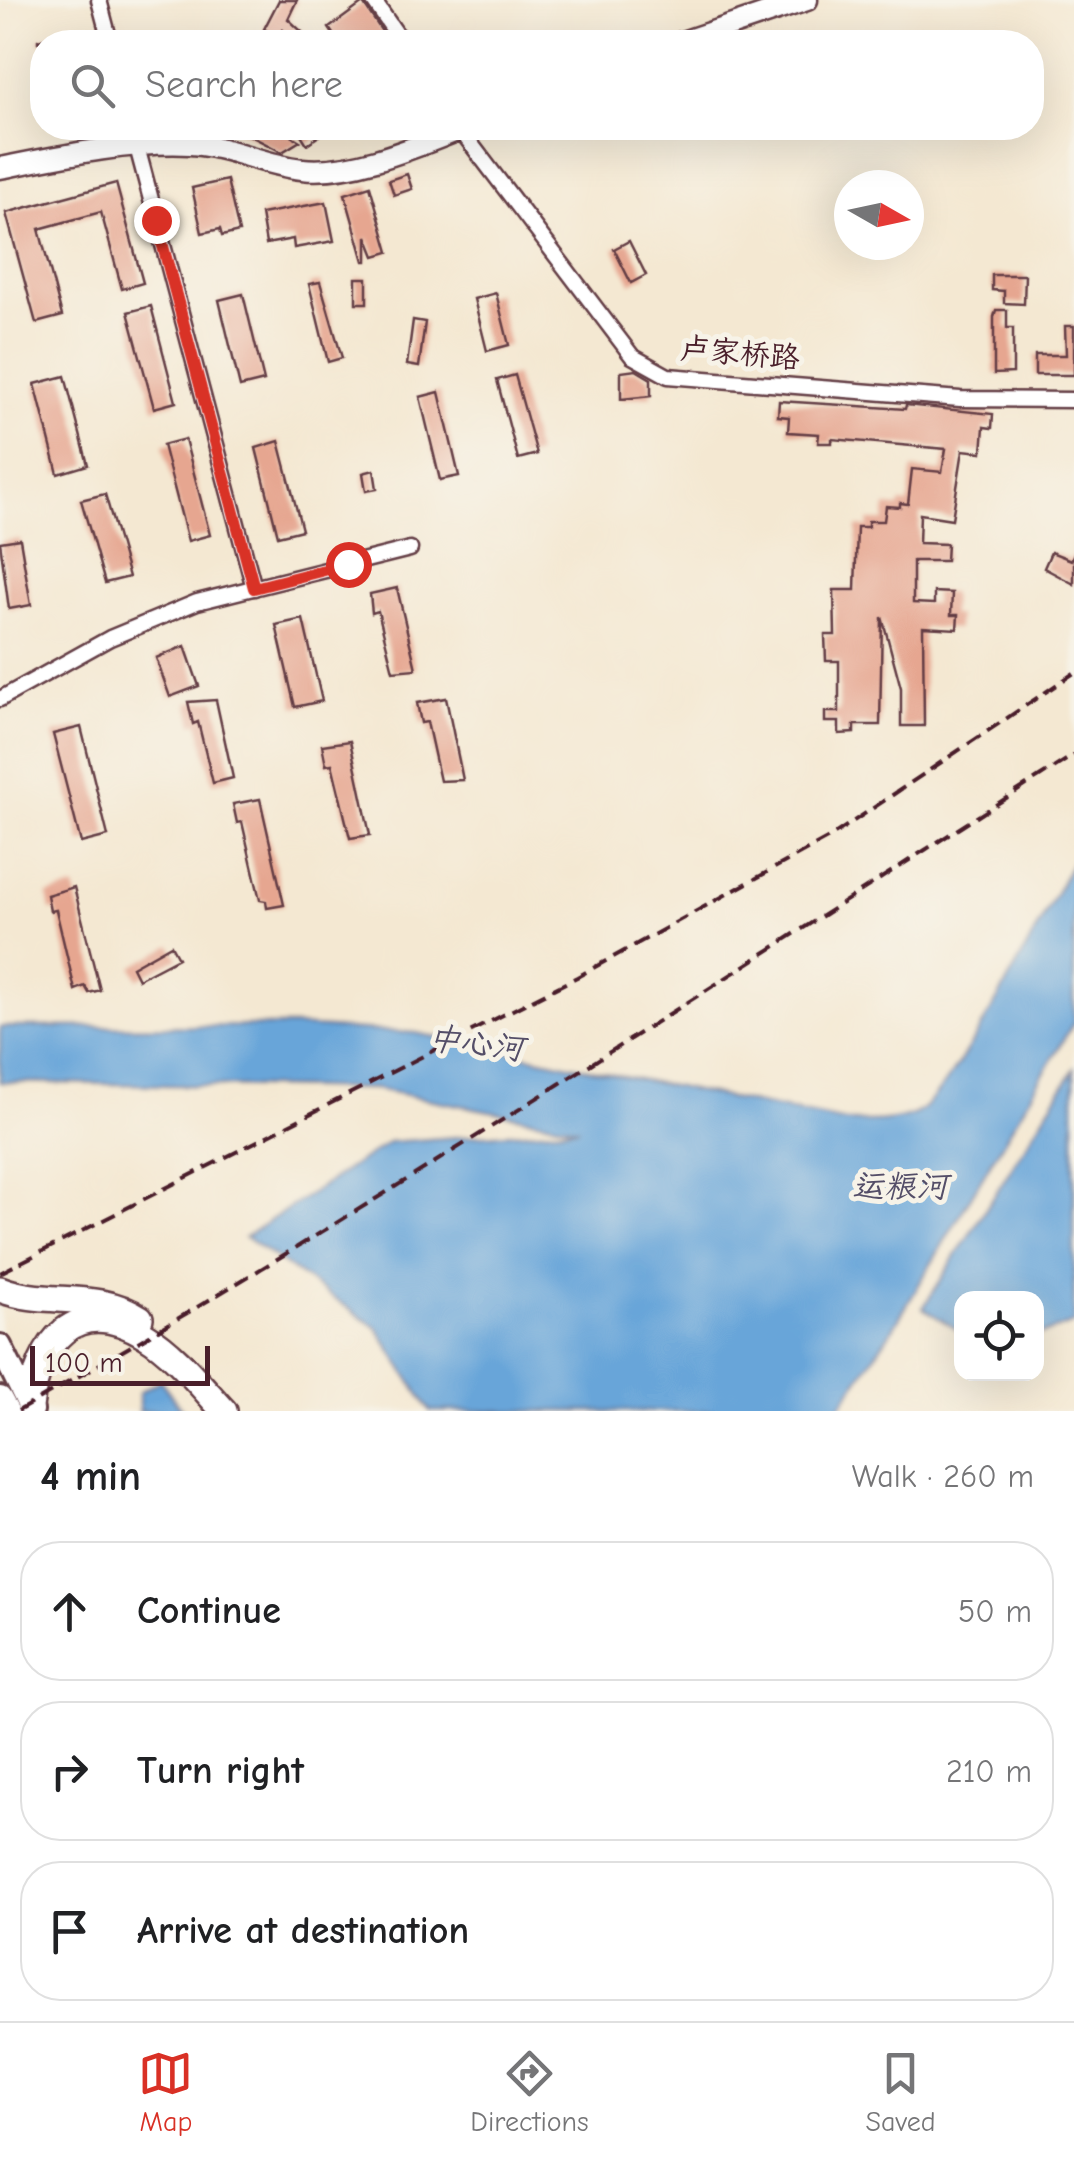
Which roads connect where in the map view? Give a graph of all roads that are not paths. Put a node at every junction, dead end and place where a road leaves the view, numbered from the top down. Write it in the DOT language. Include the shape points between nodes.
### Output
graph roads {
  1 [pos="99,0"];
  2 [pos="374,0"];
  3 [pos="807,0"];
  4 [pos="107,30"];
  5 [pos="394,30"];
  6 [pos="718,30"];
  7 [pos="121,140"];
  8 [pos="135,140"];
  9 [pos="156,140"];
  10 [pos="430,140"];
  11 [pos="470,140"];
  12 [pos="0,168"];
  13 [pos="1074,400"];
  14 [pos="410,549"];
  15 [pos="254,588"];
  16 [pos="0,698"];
  17 [pos="0,1288"];
  18 [pos="0,1346"];
  19 [pos="0,1398"];
  20 [pos="23,1410"];
  21 [pos="224,1411"];
  22 [pos="238,1411"];
  1 -- 4 [label="street"];
  2 -- 5 [label="street"];
  3 -- 6 [label="street"];
  7 -- 12 [label="street"];
  8 -- 15 [label="street"];
  9 -- 10 [label="street" via="224,147 302,169 338,168"];
  11 -- 13 [label="street, 卢家桥路" via="632,356 668,376 960,400"];
  14 -- 15 [label="street"];
  15 -- 16 [label="street" via="198,602 110,638"];
  17 -- 22 [label="highway" via="107,1303 133,1313 162,1332"];
  18 -- 20 [label="main road"];
  19 -- 20 [label="main road"];
  20 -- 21 [label="highway" via="44,1354 69,1326 90,1320 146,1335"];
}
